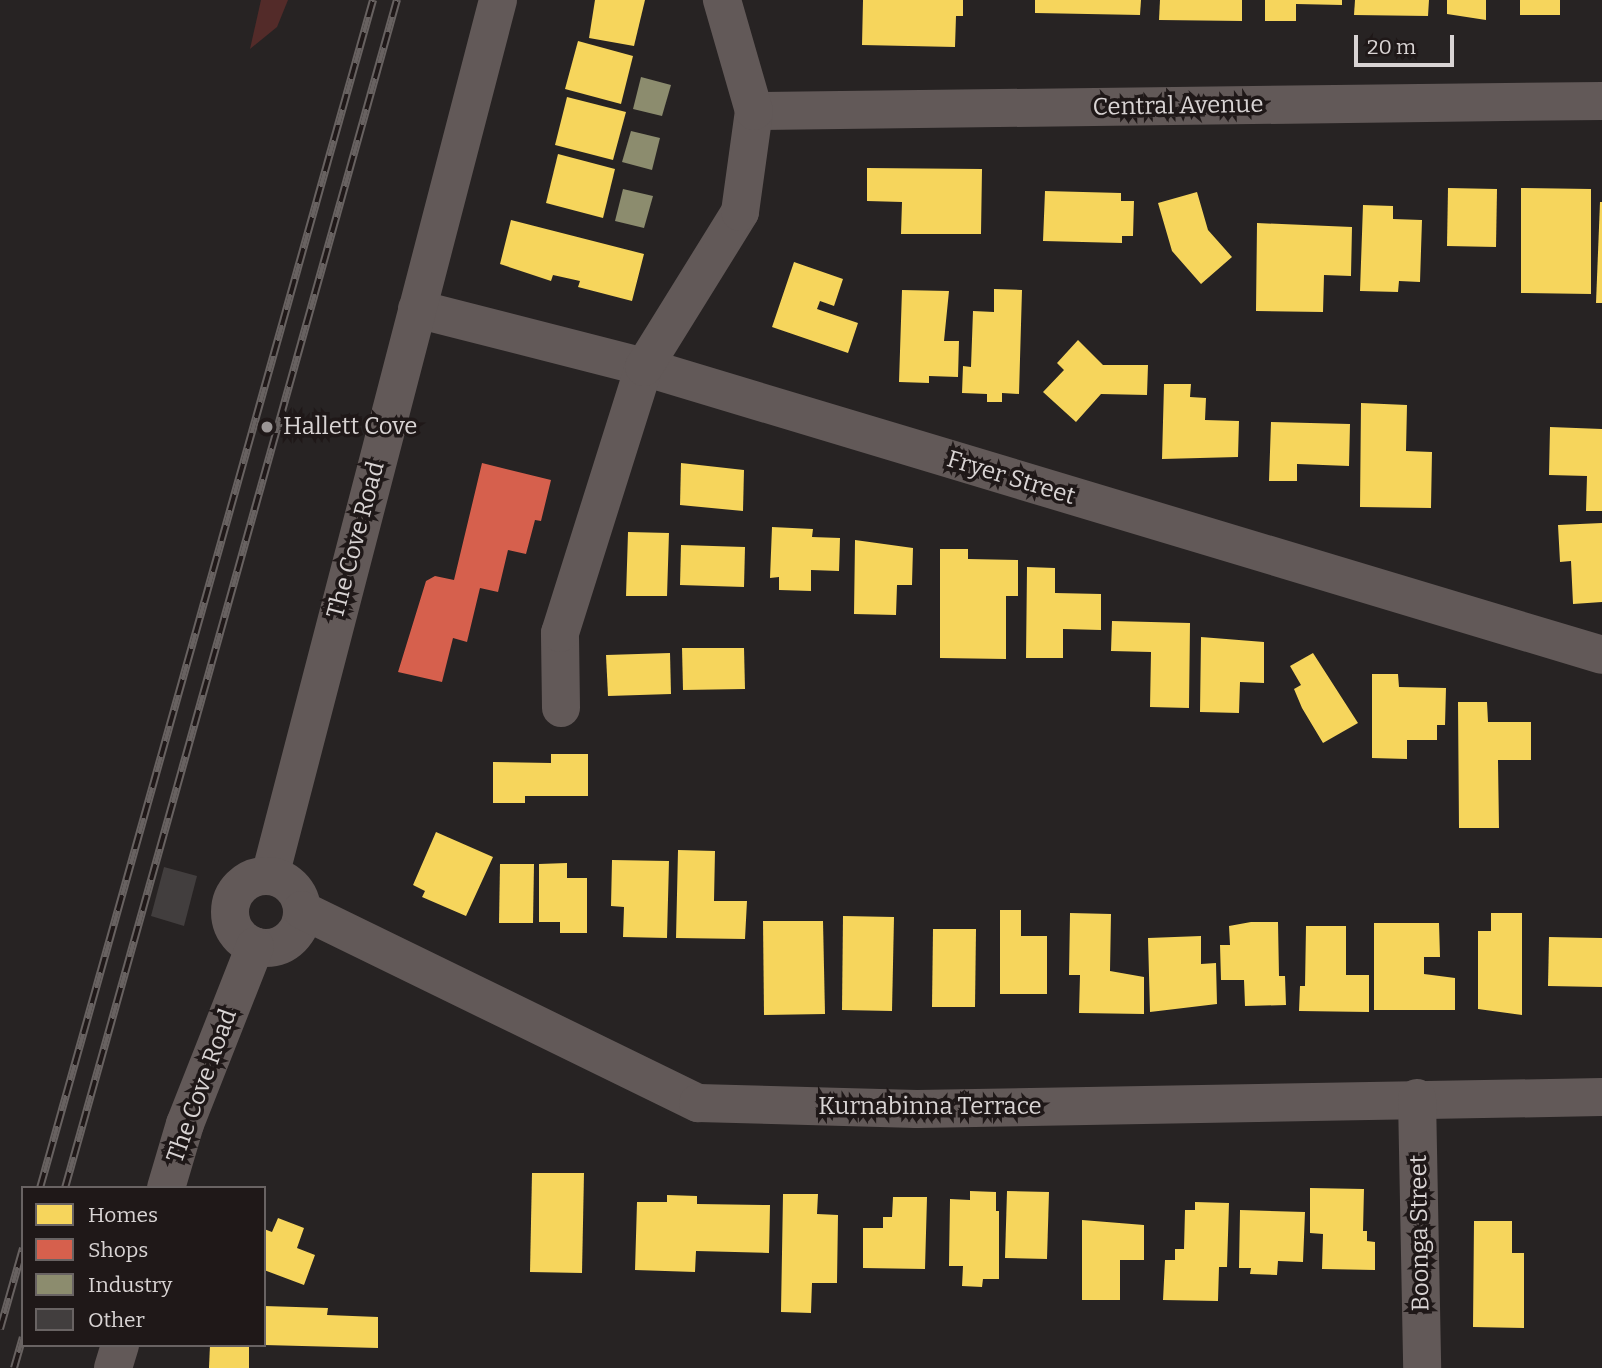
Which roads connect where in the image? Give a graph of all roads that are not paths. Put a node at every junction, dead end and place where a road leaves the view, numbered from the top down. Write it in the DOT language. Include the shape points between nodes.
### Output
graph roads {
  1 [pos="498,0"];
  2 [pos="722,0"];
  3 [pos="1602,101"];
  4 [pos="754,111"];
  5 [pos="417,309"];
  6 [pos="644,367"];
  7 [pos="1602,655"];
  8 [pos="561,708"];
  9 [pos="270,876"];
  10 [pos="302,910"];
  11 [pos="255,946"];
  12 [pos="1602,1097"];
  13 [pos="1417,1098"];
  14 [pos="167,1186"];
  15 [pos="119,1347"];
  16 [pos="113,1368"];
  17 [pos="1422,1368"];
  1 -- 5 [label="street, The Cove Road"];
  2 -- 4 [label="street"];
  3 -- 4 [label="street, Central Avenue"];
  4 -- 6 [label="street" via="740,212"];
  5 -- 6 [label="street, Fryer Street"];
  5 -- 9 [label="street, The Cove Road"];
  6 -- 7 [label="street, Fryer Street"];
  6 -- 8 [label="street" via="560,632"];
  9 -- 10 [label="street" via="292,887"];
  9 -- 11 [label="street" via="247,881 232,899 231,922 236,932"];
  10 -- 11 [label="street" via="296,932 288,941 267,948"];
  10 -- 13 [label="street, Kurnabinna Terrace" via="698,1104 916,1109"];
  11 -- 14 [label="street, The Cove Road" via="185,1124"];
  12 -- 13 [label="street, Kurnabinna Terrace"];
  13 -- 17 [label="street, Boonga Street"];
  15 -- 16 [label="street"];
}
